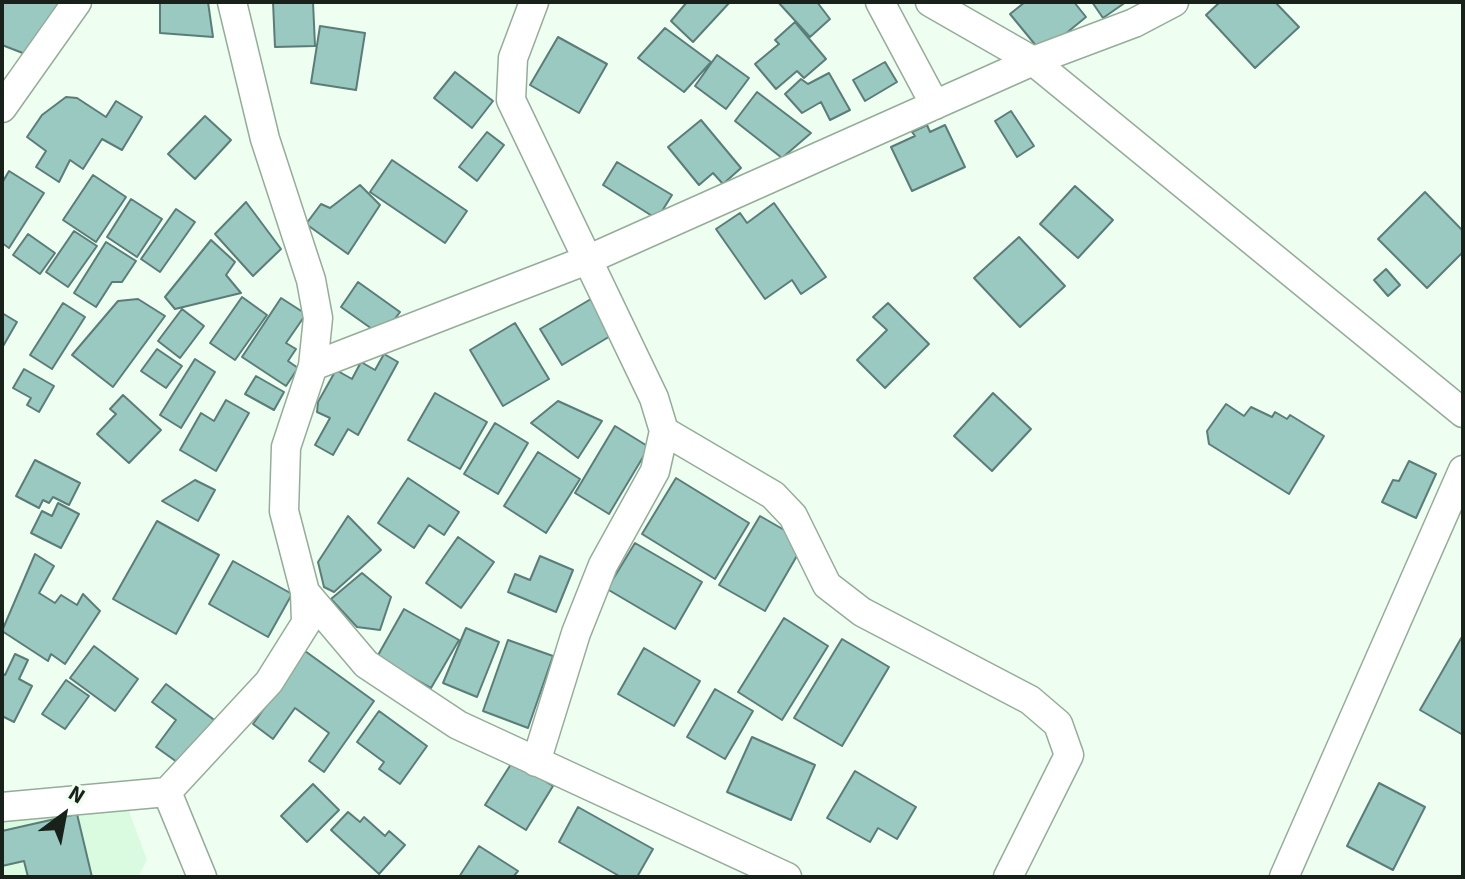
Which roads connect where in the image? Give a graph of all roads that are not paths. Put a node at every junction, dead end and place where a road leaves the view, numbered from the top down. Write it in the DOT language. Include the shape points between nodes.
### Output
graph roads {
  1 [pos="77,2"];
  2 [pos="232,2"];
  3 [pos="534,2"];
  4 [pos="880,2"];
  5 [pos="930,2"];
  6 [pos="1174,2"];
  7 [pos="1033,61"];
  8 [pos="935,105"];
  9 [pos="2,108"];
  10 [pos="587,260"];
  11 [pos="313,366"];
  12 [pos="1463,413"];
  13 [pos="664,431"];
  14 [pos="1463,470"];
  15 [pos="305,592"];
  16 [pos="536,762"];
  17 [pos="167,792"];
  18 [pos="2,807"];
  19 [pos="202,877"];
  20 [pos="787,877"];
  21 [pos="1008,877"];
  22 [pos="1284,877"];
  1 -- 9 [label="street"];
  2 -- 11 [label="street" via="265,139 311,280 318,318"];
  3 -- 10 [label="street" via="513,58 511,100"];
  4 -- 8 [label="street"];
  5 -- 7 [label="street"];
  6 -- 7 [label="street"];
  7 -- 8 [label="street"];
  7 -- 12 [label="street"];
  8 -- 10 [label="street"];
  10 -- 11 [label="street"];
  10 -- 13 [label="street" via="654,398"];
  11 -- 15 [label="street" via="286,447 284,511"];
  13 -- 16 [label="street" via="655,471 603,565 576,633"];
  13 -- 21 [label="street" via="773,495 793,516 827,585 862,612 1030,700 1058,724 1069,755"];
  14 -- 22 [label="street"];
  15 -- 16 [label="street" via="366,664 458,725"];
  15 -- 17 [label="street" via="306,623 269,682"];
  16 -- 20 [label="street"];
  17 -- 18 [label="street"];
  17 -- 19 [label="street"];
}
